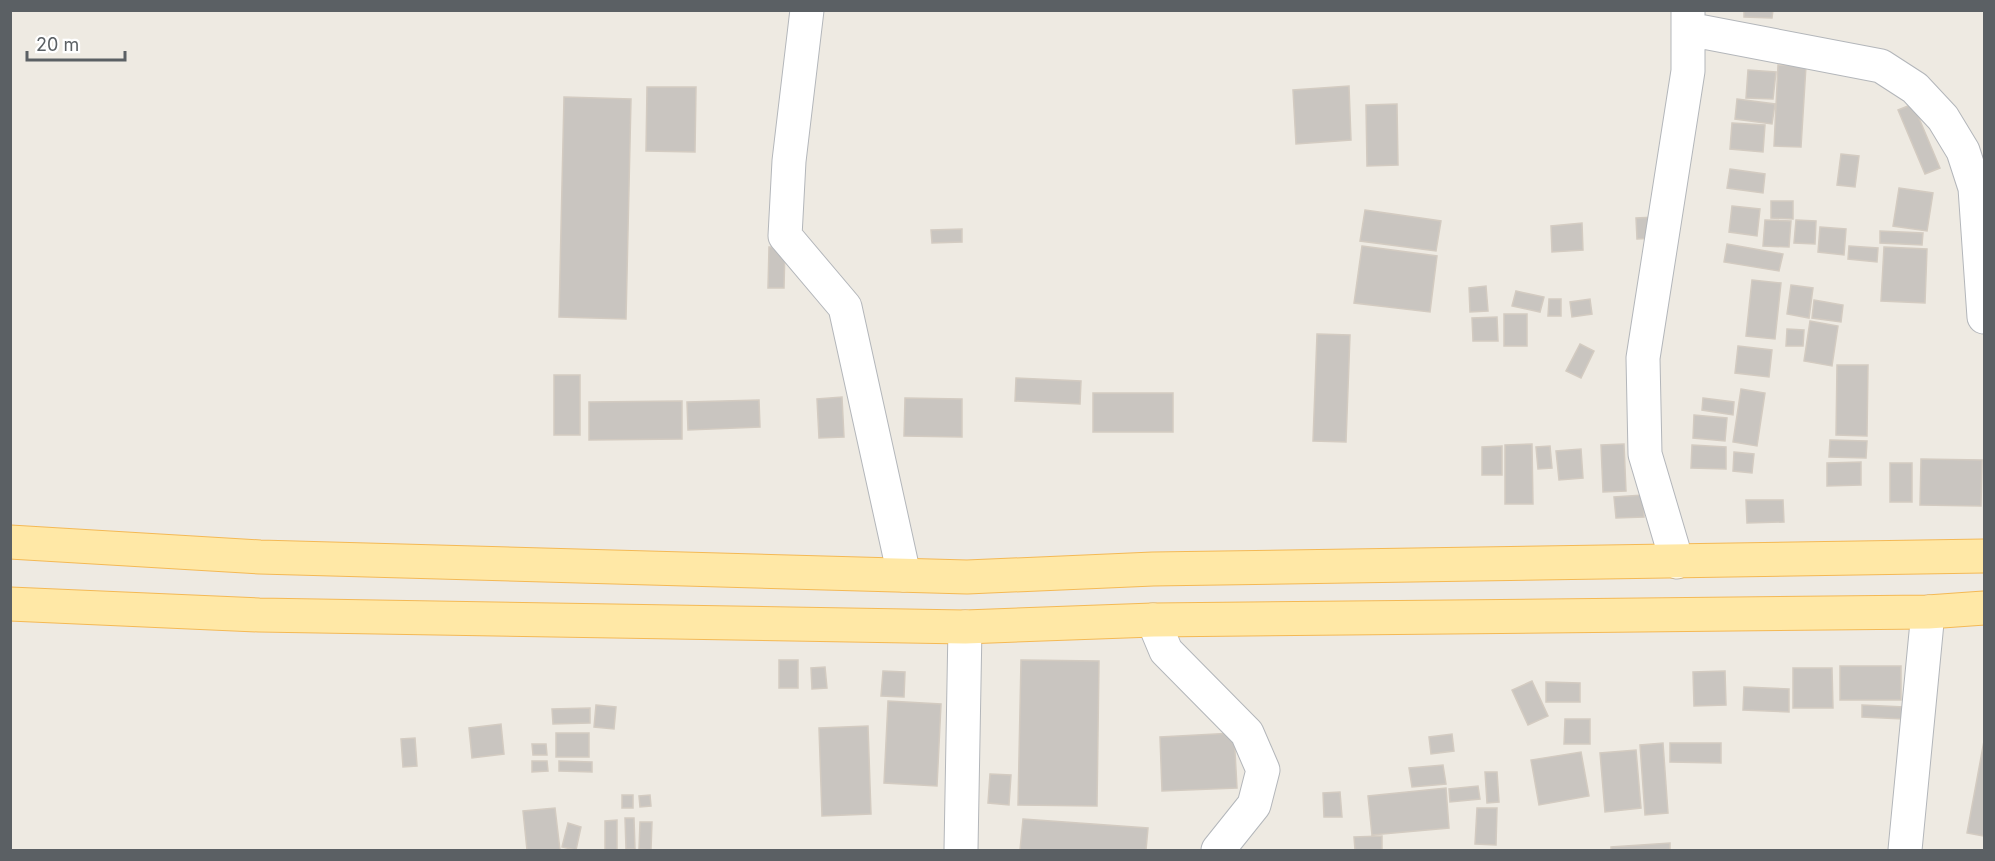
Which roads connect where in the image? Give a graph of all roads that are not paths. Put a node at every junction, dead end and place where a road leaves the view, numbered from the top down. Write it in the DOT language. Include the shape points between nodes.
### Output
graph roads {
  1 [pos="807,10"];
  2 [pos="1688,20"];
  3 [pos="1984,317"];
  4 [pos="10,542"];
  5 [pos="1984,556"];
  6 [pos="1677,562"];
  7 [pos="904,575"];
  8 [pos="10,604"];
  9 [pos="1984,608"];
  10 [pos="1928,612"];
  11 [pos="1153,620"];
  12 [pos="965,627"];
  13 [pos="961,850"];
  14 [pos="1218,850"];
  15 [pos="1905,850"];
  1 -- 7 [label="street" via="789,161 785,236 844,308"];
  2 -- 3 [label="street" via="1881,66 1915,88 1943,118 1963,151 1975,188"];
  2 -- 6 [label="street" via="1688,71 1643,358 1645,454"];
  4 -- 7 [label="main road" via="272,557"];
  5 -- 6 [label="main road"];
  6 -- 7 [label="main road" via="1153,569 967,577"];
  8 -- 12 [label="main road" via="271,615"];
  9 -- 10 [label="main road"];
  10 -- 11 [label="main road"];
  10 -- 15 [label="street"];
  11 -- 12 [label="main road"];
  11 -- 14 [label="street" via="1166,651 1247,733 1263,770 1254,805"];
  12 -- 13 [label="street"];
}
